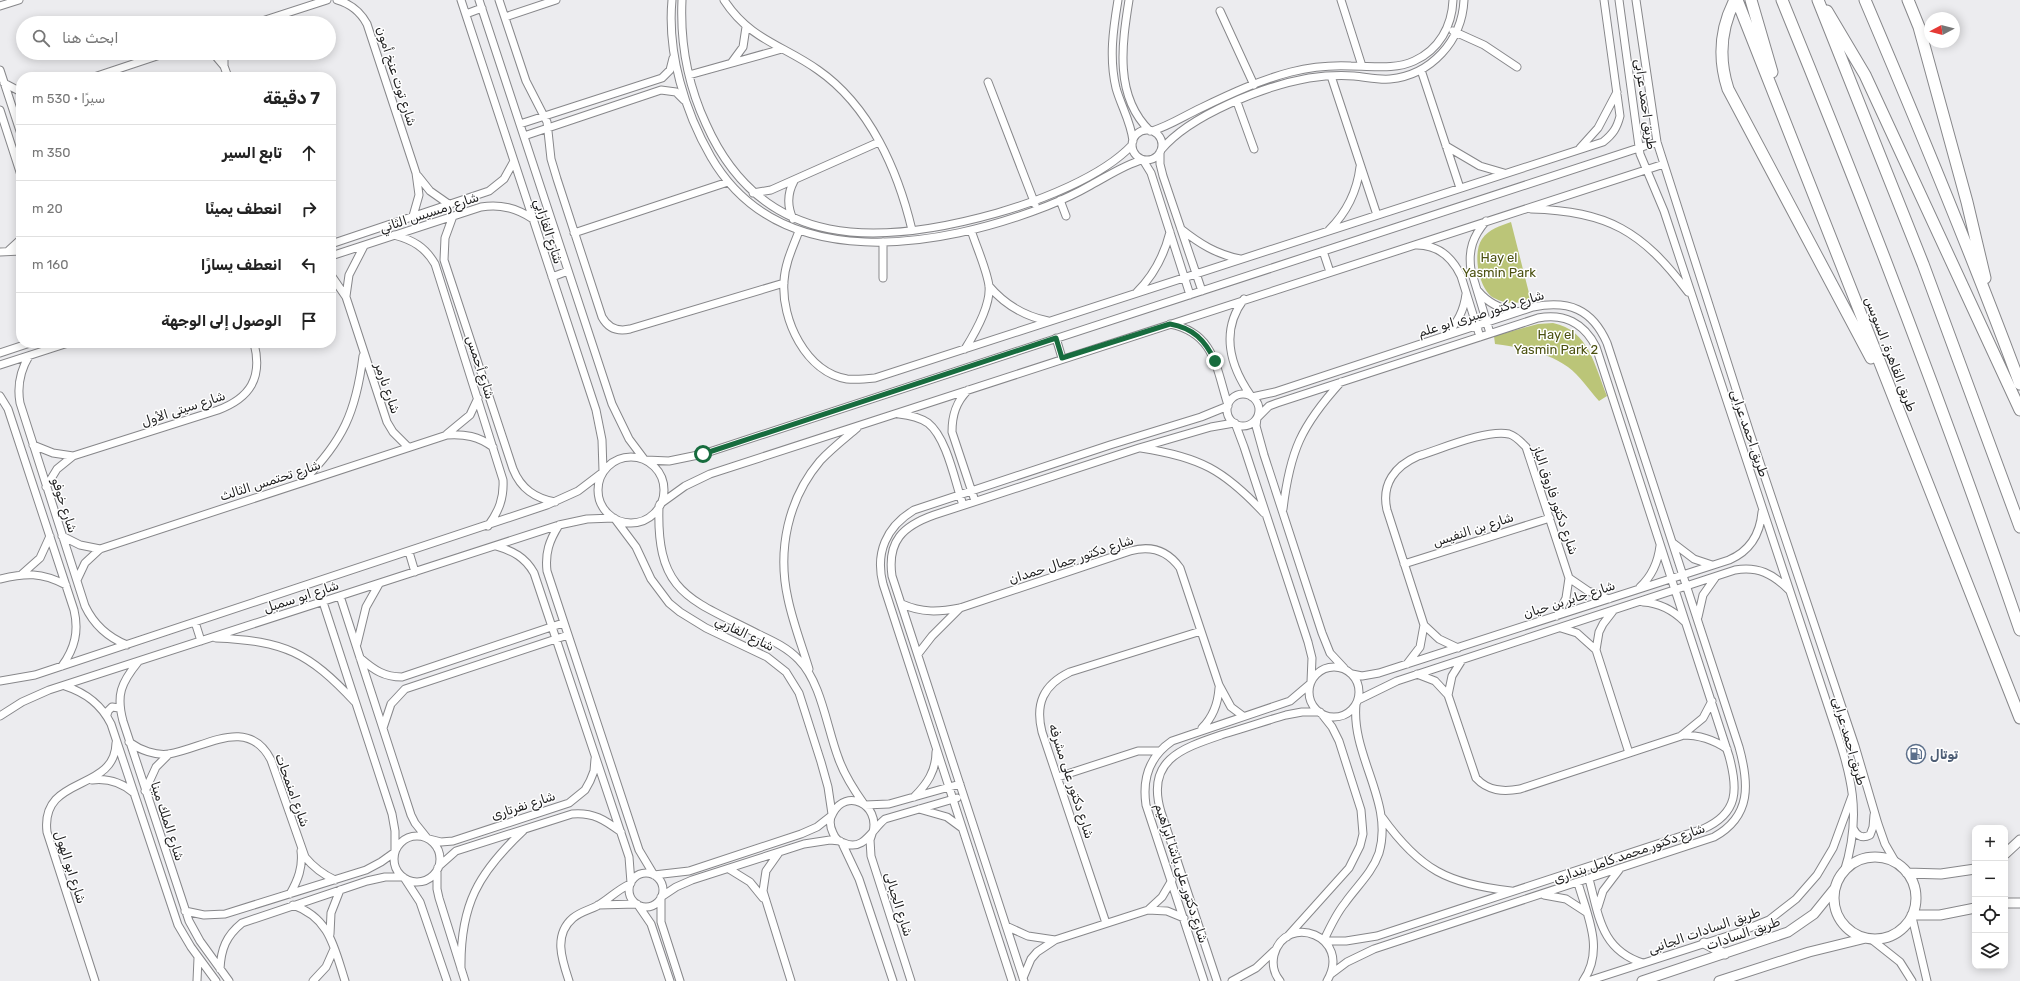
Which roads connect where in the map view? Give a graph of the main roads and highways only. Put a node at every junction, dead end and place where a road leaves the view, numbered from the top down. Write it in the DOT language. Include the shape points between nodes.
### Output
graph roads {
  1 [pos="1751,0"];
  2 [pos="1782,0"];
  3 [pos="1819,0"];
  4 [pos="1865,0"];
  5 [pos="1908,0"];
  6 [pos="1734,3"];
  7 [pos="1789,132"];
  8 [pos="1991,306"];
  9 [pos="2020,384"];
  10 [pos="1890,390"];
  11 [pos="2020,410"];
  12 [pos="2020,527"];
  13 [pos="2020,630"];
  14 [pos="2020,718"];
  15 [pos="2020,840"];
  16 [pos="2008,851"];
  17 [pos="1972,869"];
  18 [pos="1907,873"];
  19 [pos="1837,885"];
  20 [pos="2008,903"];
  21 [pos="2020,903"];
  22 [pos="1972,909"];
  23 [pos="1912,916"];
  24 [pos="1868,938"];
  25 [pos="1704,943"];
  26 [pos="1724,954"];
  27 [pos="1724,980"];
  28 [pos="1642,981"];
  1 -- 7 [label="highway"];
  2 -- 13 [label="highway" via="1898,290"];
  3 -- 11 [label="highway" via="1843,35 1864,75"];
  3 -- 12 [label="highway" via="1923,264"];
  4 -- 8 [label="highway"];
  5 -- 8 [label="highway" via="1919,27 1952,146"];
  6 -- 7 [label="highway, طريق القاهرة, السويس"];
  6 -- 10 [label="highway" via="1723,31 1721,54 1728,89"];
  7 -- 10 [label="highway, طريق القاهرة, السويس"];
  8 -- 9 [label="highway"];
  10 -- 14 [label="highway, طريق القاهرة, السويس"];
  15 -- 16 [label="main road"];
  17 -- 18 [label="main road" via="1941,874"];
  18 -- 19 [label="main road" via="1896,863 1882,858 1866,858 1844,872"];
  18 -- 23 [label="main road" via="1916,893"];
  19 -- 24 [label="main road" via="1835,897 1838,915 1850,930"];
  19 -- 26 [label="main road, طريق السادات" via="1814,914 1802,924 1780,936"];
  20 -- 21 [label="main road"];
  22 -- 23 [label="main road" via="1940,915"];
  23 -- 24 [label="main road" via="1898,932 1885,938"];
  24 -- 27 [label="main road" via="1808,952"];
  25 -- 26 [label="main road"];
  26 -- 28 [label="main road, طريق السادات"];
}
